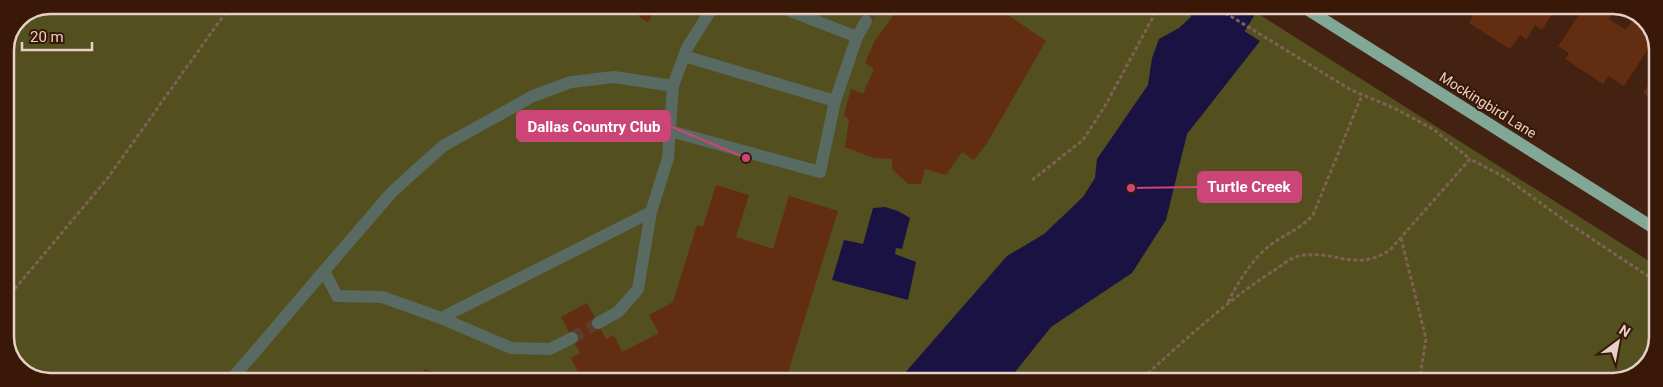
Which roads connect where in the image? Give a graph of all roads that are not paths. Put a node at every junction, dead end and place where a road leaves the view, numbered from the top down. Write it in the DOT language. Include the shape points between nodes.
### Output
graph roads {
  1 [pos="709,14"];
  2 [pos="799,14"];
  3 [pos="1315,14"];
  4 [pos="866,20"];
  5 [pos="857,37"];
  6 [pos="684,56"];
  7 [pos="673,86"];
  8 [pos="835,101"];
  9 [pos="670,131"];
  10 [pos="651,212"];
  11 [pos="1649,225"];
  12 [pos="324,271"];
  13 [pos="441,318"];
  14 [pos="598,323"];
  15 [pos="572,338"];
  16 [pos="237,373"];
  1 -- 6 [label="lane"];
  2 -- 5 [label="lane"];
  3 -- 11 [label="main road, Mockingbird Lane"];
  4 -- 5 [label="lane"];
  5 -- 8 [label="lane"];
  6 -- 7 [label="lane"];
  6 -- 8 [label="lane"];
  7 -- 9 [label="lane"];
  7 -- 12 [label="lane" via="614,77 572,82 533,96 444,146 392,192"];
  8 -- 9 [label="lane" via="820,172"];
  9 -- 10 [label="lane" via="668,158"];
  10 -- 13 [label="lane"];
  10 -- 14 [label="lane" via="638,289 618,312"];
  12 -- 13 [label="lane" via="337,296 382,297"];
  12 -- 16 [label="lane"];
  13 -- 15 [label="lane" via="511,348 550,349"];
}
